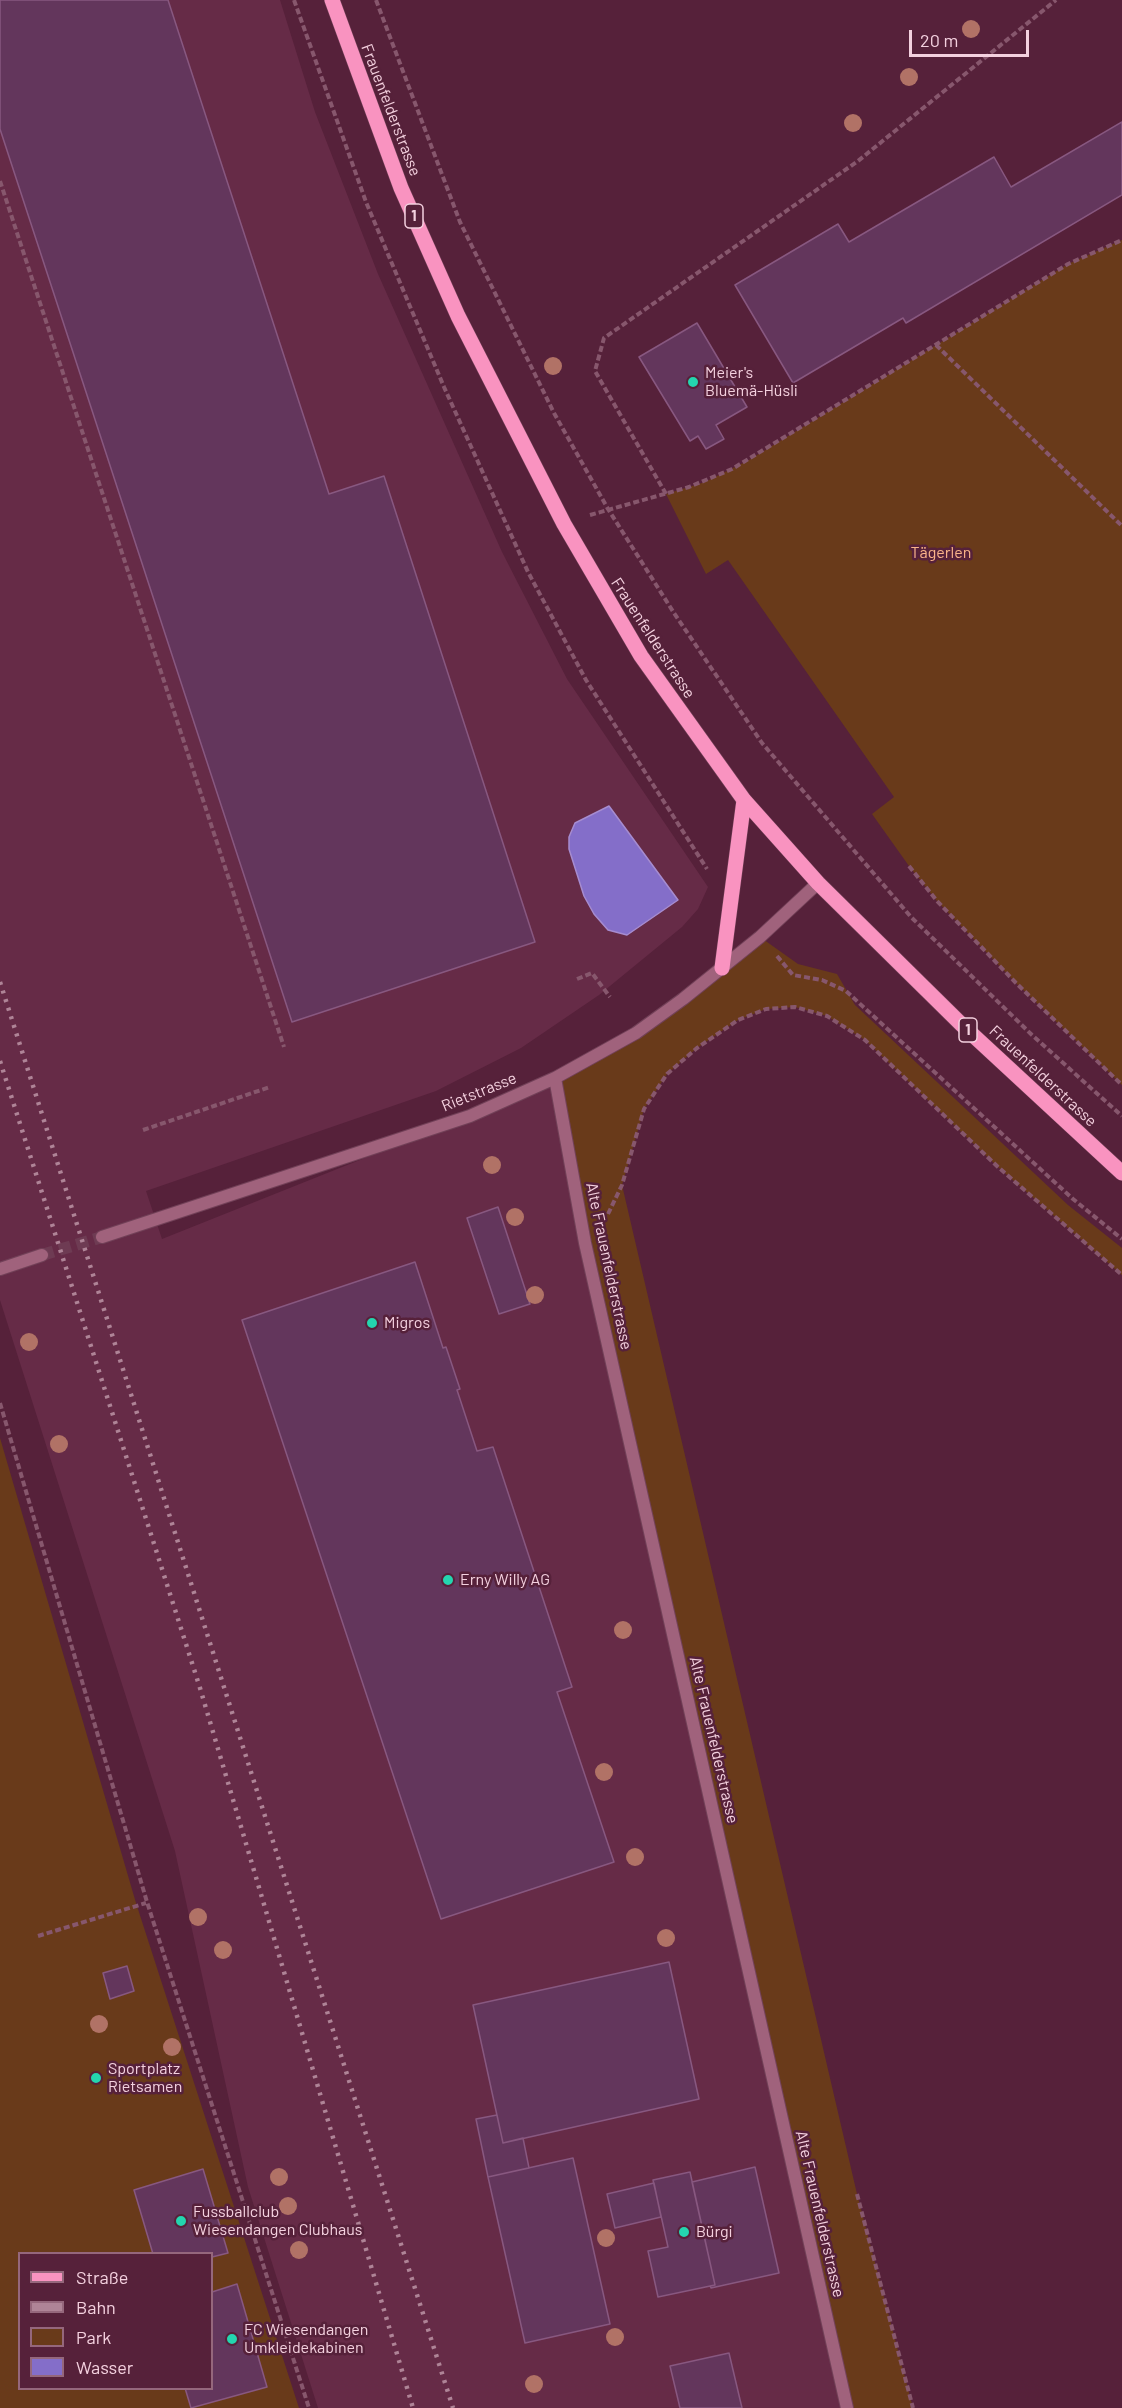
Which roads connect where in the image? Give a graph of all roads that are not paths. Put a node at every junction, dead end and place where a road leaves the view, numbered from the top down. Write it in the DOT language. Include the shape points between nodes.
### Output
graph roads {
  1 [pos="332,0"];
  2 [pos="744,800"];
  3 [pos="818,883"];
  4 [pos="722,968"];
  5 [pos="555,1078"];
  6 [pos="1122,1173"];
  7 [pos="102,1237"];
  8 [pos="42,1256"];
  9 [pos="0,1269"];
  10 [pos="847,2408"];
  1 -- 2 [label="main road, Frauenfelderstrasse / 1" via="401,188 508,417 632,643"];
  2 -- 3 [label="main road, Frauenfelderstrasse / 1"];
  2 -- 4 [label="main road"];
  3 -- 4 [label="street, Rietstrasse"];
  3 -- 6 [label="main road, Frauenfelderstrasse / 1" via="961,1024"];
  4 -- 5 [label="street, Rietstrasse" via="636,1033"];
  5 -- 7 [label="street, Rietstrasse" via="470,1116"];
  5 -- 10 [label="street, Alte Frauenfelderstrasse" via="585,1243"];
  8 -- 9 [label="street"];
}
